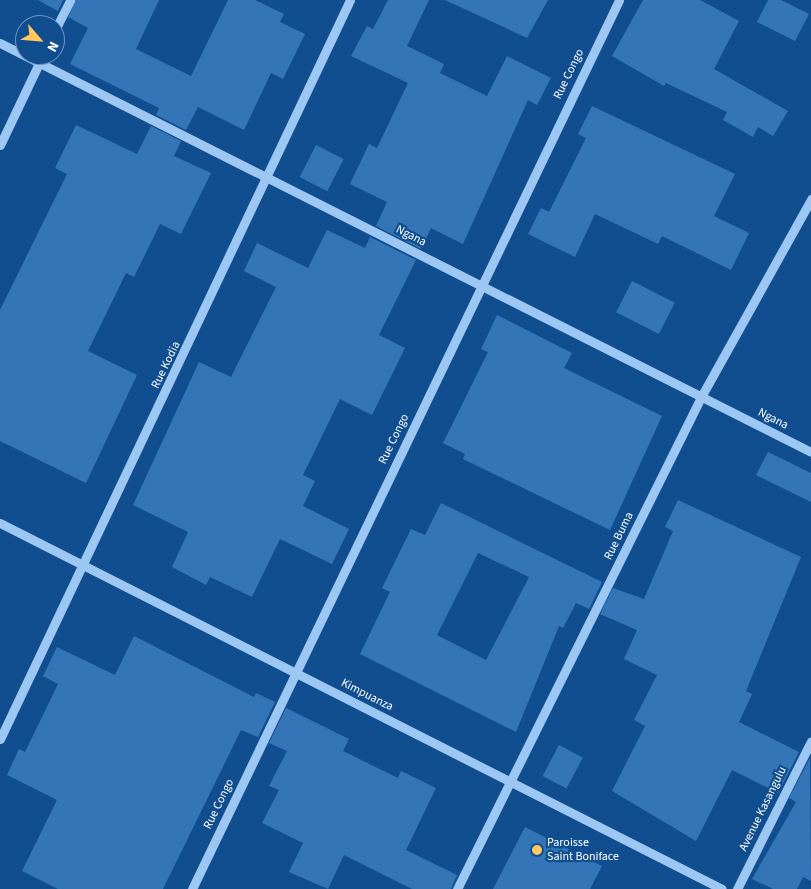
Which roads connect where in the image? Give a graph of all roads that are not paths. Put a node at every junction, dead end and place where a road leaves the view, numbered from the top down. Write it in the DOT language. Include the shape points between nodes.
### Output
graph roads {
  1 [pos="70,0"];
  2 [pos="350,0"];
  3 [pos="619,0"];
  4 [pos="62,15"];
  5 [pos="0,42"];
  6 [pos="15,48"];
  7 [pos="38,65"];
  8 [pos="52,65"];
  9 [pos="0,145"];
  10 [pos="269,178"];
  11 [pos="811,199"];
  12 [pos="481,285"];
  13 [pos="701,397"];
  14 [pos="811,452"];
  15 [pos="0,523"];
  16 [pos="83,565"];
  17 [pos="296,673"];
  18 [pos="0,739"];
  19 [pos="811,741"];
  20 [pos="511,782"];
  21 [pos="192,889"];
  22 [pos="457,889"];
  23 [pos="722,889"];
  24 [pos="737,889"];
  1 -- 4 [label="street"];
  2 -- 10 [label="street, Rue Kodia"];
  3 -- 12 [label="street, Rue Congo"];
  5 -- 6 [label="street, Ngana"];
  7 -- 9 [label="street"];
  8 -- 10 [label="street, Ngana"];
  10 -- 12 [label="street, Ngana"];
  10 -- 16 [label="street, Rue Kodia"];
  11 -- 13 [label="street, Rue Buma"];
  12 -- 13 [label="street, Ngana"];
  12 -- 17 [label="street, Rue Congo"];
  13 -- 14 [label="street, Ngana"];
  13 -- 20 [label="street, Rue Buma"];
  15 -- 16 [label="street, Kimpuanza"];
  16 -- 17 [label="street, Kimpuanza"];
  16 -- 18 [label="street, Rue Kodia"];
  17 -- 20 [label="street, Kimpuanza"];
  17 -- 21 [label="street, Rue Congo"];
  19 -- 24 [label="street, Avenue Kasangulu"];
  20 -- 22 [label="street, Rue Buma"];
  20 -- 23 [label="street, Kimpuanza"];
}
